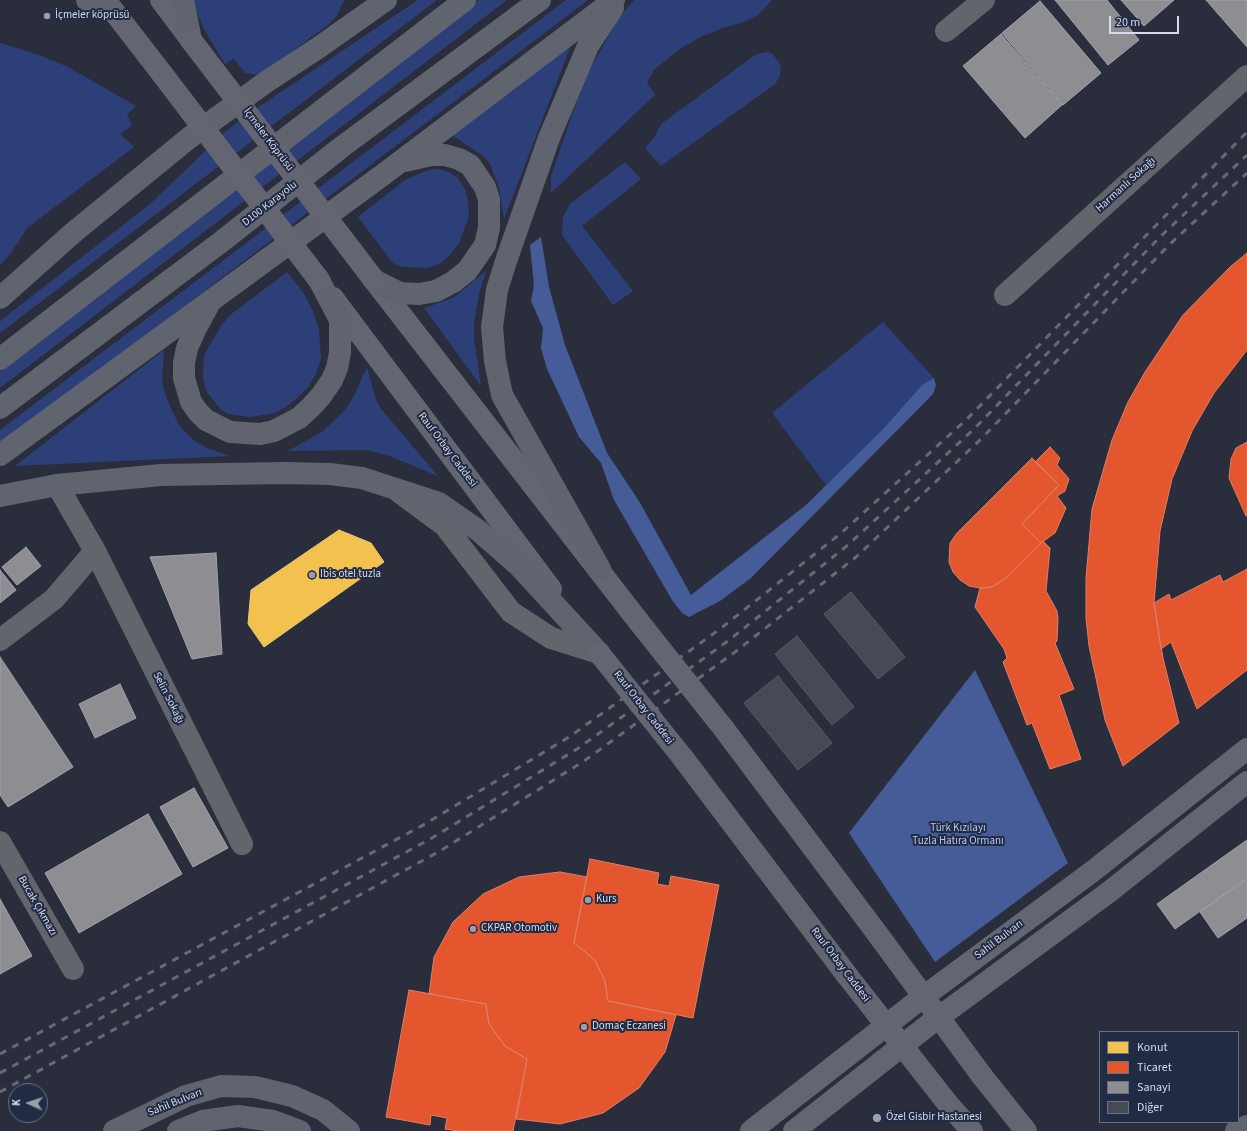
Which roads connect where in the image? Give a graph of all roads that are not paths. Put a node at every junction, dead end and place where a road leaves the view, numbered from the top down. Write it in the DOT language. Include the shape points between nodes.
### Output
graph roads {
  1 [pos="87,0"];
  2 [pos="161,0"];
  3 [pos="183,0"];
  4 [pos="362,0"];
  5 [pos="386,0"];
  6 [pos="465,0"];
  7 [pos="540,0"];
  8 [pos="614,0"];
  9 [pos="619,0"];
  10 [pos="984,0"];
  11 [pos="108,5"];
  12 [pos="946,31"];
  13 [pos="340,33"];
  14 [pos="191,40"];
  15 [pos="1247,76"];
  16 [pos="384,174"];
  17 [pos="319,280"];
  18 [pos="374,280"];
  19 [pos="1005,294"];
  20 [pos="213,297"];
  21 [pos="0,298"];
  22 [pos="0,358"];
  23 [pos="0,408"];
  24 [pos="0,455"];
  25 [pos="57,485"];
  26 [pos="396,490"];
  27 [pos="0,496"];
  28 [pos="0,512"];
  29 [pos="95,551"];
  30 [pos="600,569"];
  31 [pos="0,640"];
  32 [pos="599,653"];
  33 [pos="1247,749"];
  34 [pos="1247,782"];
  35 [pos="0,842"];
  36 [pos="242,844"];
  37 [pos="73,969"];
  38 [pos="1247,1126"];
  39 [pos="114,1131"];
  40 [pos="178,1131"];
  41 [pos="300,1131"];
  42 [pos="349,1131"];
  43 [pos="751,1131"];
  44 [pos="794,1131"];
  45 [pos="972,1131"];
  46 [pos="1026,1131"];
  47 [pos="1236,1131"];
  1 -- 11 [label="highway"];
  2 -- 14 [label="main road, İçmeler Köprüsü"];
  3 -- 14 [label="highway"];
  4 -- 13 [label="highway"];
  5 -- 13 [label="highway"];
  6 -- 22 [label="highway"];
  7 -- 23 [label="highway, D100 Karayolu" via="343,146 221,242"];
  8 -- 16 [label="highway"];
  9 -- 30 [label="highway" via="588,46 571,84 506,261 497,290 492,327 502,395"];
  10 -- 12 [label="street"];
  11 -- 17 [label="main road, bridge"];
  13 -- 21 [label="highway" via="188,138 74,232"];
  14 -- 18 [label="main road, İçmeler Köprüsü, bridge"];
  15 -- 19 [label="street, Harmanlı Sokağı"];
  16 -- 18 [label="highway" via="404,161 417,157 445,155 460,159 470,165 485,187 489,228 485,245 467,271 436,291 400,293"];
  16 -- 20 [label="highway"];
  17 -- 20 [label="highway" via="340,320 340,353 334,374 321,396 299,418 274,431 260,434 230,432 217,427 198,412 186,390 184,363 187,348"];
  17 -- 32 [label="main road, Rauf Orbay Caddesi"];
  18 -- 30 [label="main road"];
  20 -- 24 [label="highway"];
  25 -- 26 [label="highway" via="161,475 285,473 362,478"];
  25 -- 27 [label="highway"];
  25 -- 28 [label="highway"];
  25 -- 29 [label="street, Selin Sokağı"];
  26 -- 32 [label="highway" via="439,503 479,531 519,566"];
  26 -- 32 [label="street" via="445,526 511,612 551,638"];
  29 -- 31 [label="street" via="54,599"];
  29 -- 36 [label="street, Selin Sokağı"];
  30 -- 46 [label="main road, bridge" via="724,729 982,1076"];
  32 -- 45 [label="main road, Rauf Orbay Caddesi, bridge" via="683,758 846,974"];
  33 -- 43 [label="main road, Sahil Bulvarı" via="1093,871 915,1003"];
  34 -- 44 [label="main road" via="1109,892 931,1024"];
  35 -- 37 [label="street, Bucak Çıkmazı"];
  38 -- 47 [label="street"];
  39 -- 42 [label="highway, Sahil Bulvarı" via="186,1096 222,1086 255,1087 292,1096 323,1110"];
  40 -- 41 [label="highway" via="203,1121 238,1116 274,1121"];
}
